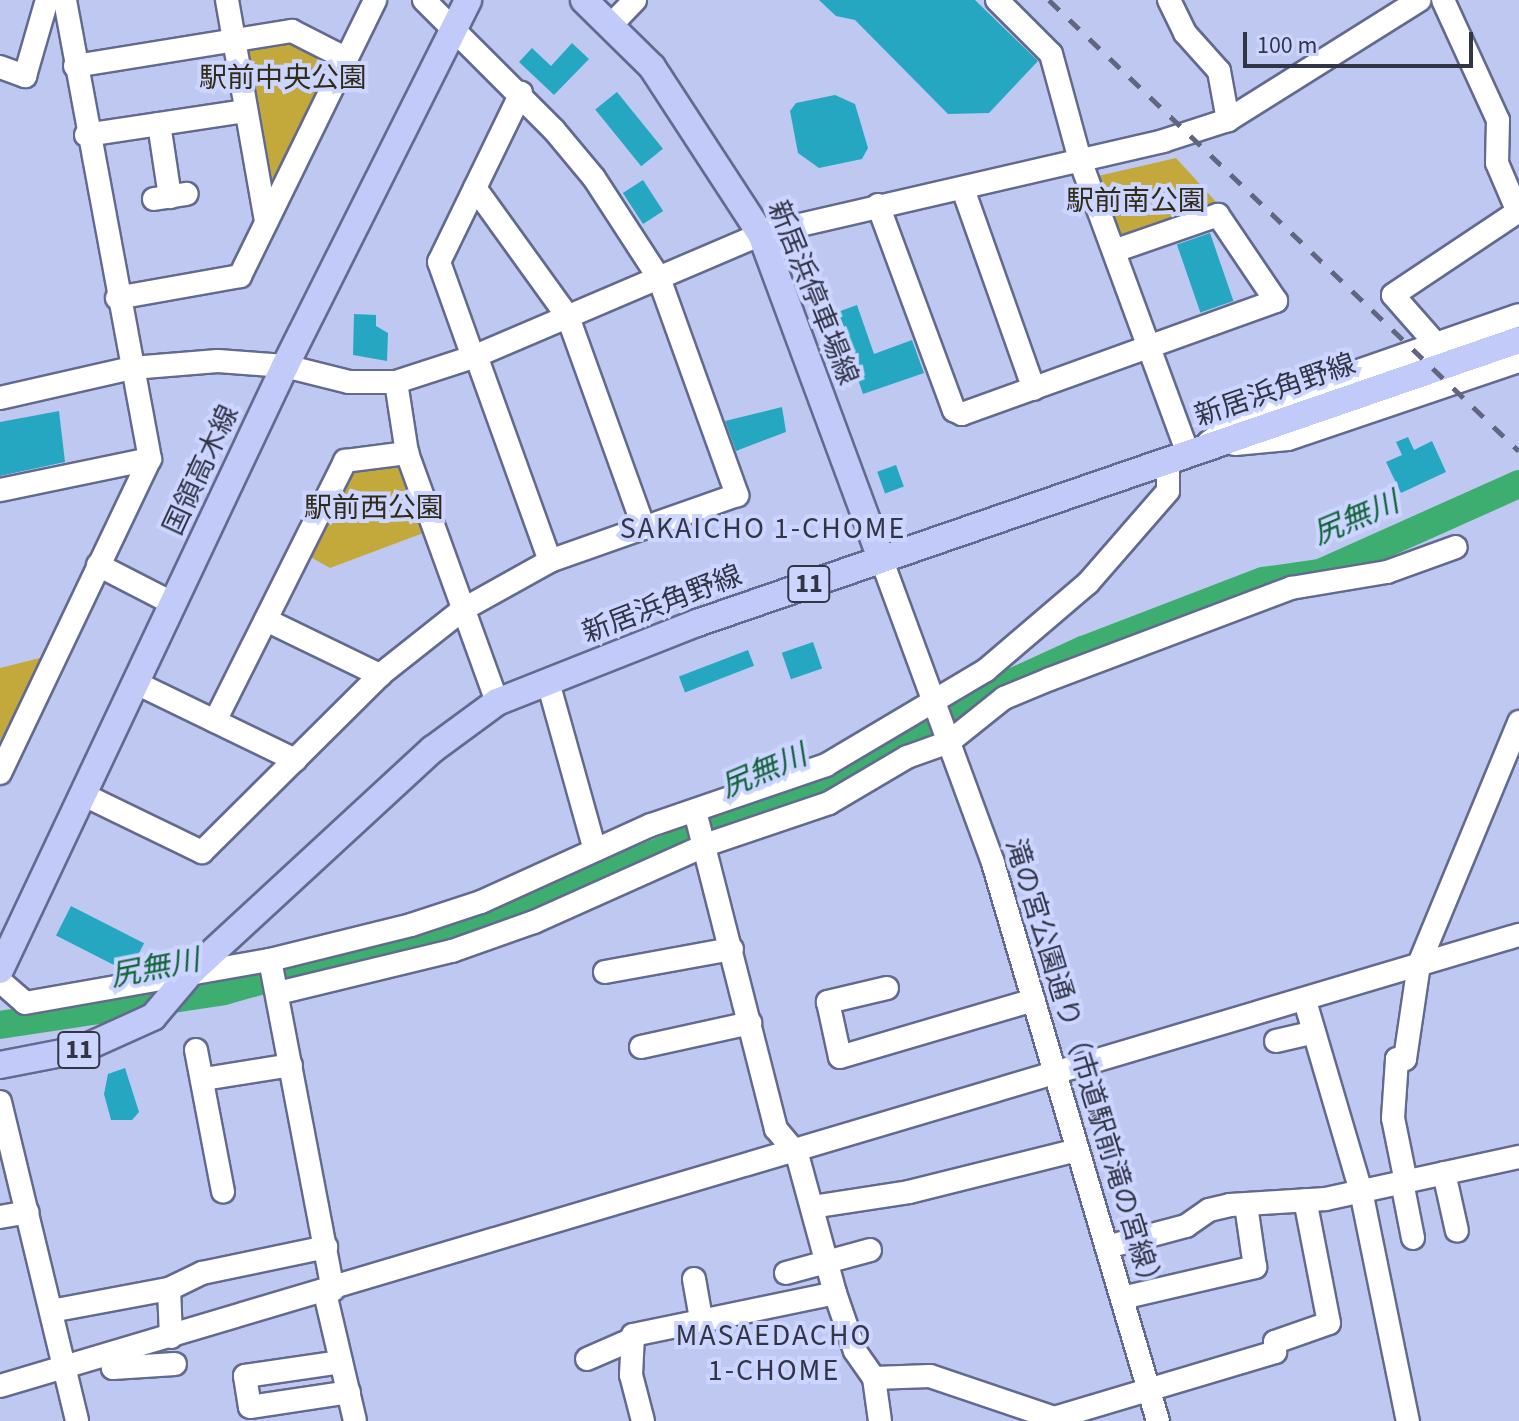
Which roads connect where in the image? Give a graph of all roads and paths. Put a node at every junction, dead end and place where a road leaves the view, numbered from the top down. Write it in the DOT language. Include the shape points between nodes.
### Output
graph roads {
  1 [pos="47,0"];
  2 [pos="65,0"];
  3 [pos="227,0"];
  4 [pos="375,0"];
  5 [pos="424,0"];
  6 [pos="468,0"];
  7 [pos="584,0"];
  8 [pos="635,0"];
  9 [pos="997,0"];
  10 [pos="1419,0"];
  11 [pos="1443,0"];
  12 [pos="1174,1"];
  13 [pos="610,26"];
  14 [pos="454,29"];
  15 [pos="233,38"];
  16 [pos="345,58"];
  17 [pos="75,66"];
  18 [pos="0,67"];
  19 [pos="521,93"];
  20 [pos="244,111"];
  21 [pos="1228,120"];
  22 [pos="159,124"];
  23 [pos="86,135"];
  24 [pos="1080,160"];
  25 [pos="475,188"];
  26 [pos="963,189"];
  27 [pos="170,197"];
  28 [pos="878,205"];
  29 [pos="1519,212"];
  30 [pos="266,222"];
  31 [pos="761,234"];
  32 [pos="1114,251"];
  33 [pos="659,278"];
  34 [pos="117,298"];
  35 [pos="1519,315"];
  36 [pos="568,317"];
  37 [pos="1519,340"];
  38 [pos="1436,344"];
  39 [pos="1149,349"];
  40 [pos="474,356"];
  41 [pos="1519,361"];
  42 [pos="285,366"];
  43 [pos="132,368"];
  44 [pos="396,382"];
  45 [pos="1034,389"];
  46 [pos="0,398"];
  47 [pos="407,453"];
  48 [pos="1186,454"];
  49 [pos="150,459"];
  50 [pos="0,490"];
  51 [pos="644,528"];
  52 [pos="1456,547"];
  53 [pos="881,558"];
  54 [pos="550,561"];
  55 [pos="98,565"];
  56 [pos="174,604"];
  57 [pos="462,610"];
  58 [pos="266,620"];
  59 [pos="380,675"];
  60 [pos="548,682"];
  61 [pos="136,683"];
  62 [pos="497,702"];
  63 [pos="935,705"];
  64 [pos="215,721"];
  65 [pos="1519,722"];
  66 [pos="948,738"];
  67 [pos="295,760"];
  68 [pos="2,765"];
  69 [pos="84,795"];
  70 [pos="696,814"];
  71 [pos="707,842"];
  72 [pos="595,850"];
  73 [pos="1519,935"];
  74 [pos="732,949"];
  75 [pos="1419,964"];
  76 [pos="0,970"];
  77 [pos="605,972"];
  78 [pos="188,977"];
  79 [pos="274,977"];
  80 [pos="0,981"];
  81 [pos="887,988"];
  82 [pos="1034,1000"];
  83 [pos="1305,1001"];
  84 [pos="750,1023"];
  85 [pos="1314,1032"];
  86 [pos="1276,1041"];
  87 [pos="641,1047"];
  88 [pos="196,1050"];
  89 [pos="0,1065"];
  90 [pos="291,1065"];
  91 [pos="1056,1076"];
  92 [pos="204,1079"];
  93 [pos="0,1102"];
  94 [pos="1077,1150"];
  95 [pos="797,1154"];
  96 [pos="1519,1157"];
  97 [pos="1444,1173"];
  98 [pos="1404,1182"];
  99 [pos="223,1191"];
  100 [pos="1361,1191"];
  101 [pos="1305,1200"];
  102 [pos="1246,1205"];
  103 [pos="812,1207"];
  104 [pos="28,1212"];
  105 [pos="0,1217"];
  106 [pos="1457,1231"];
  107 [pos="1413,1238"];
  108 [pos="326,1247"];
  109 [pos="1107,1247"];
  110 [pos="870,1250"];
  111 [pos="826,1263"];
  112 [pos="786,1273"];
  113 [pos="694,1279"];
  114 [pos="169,1289"];
  115 [pos="329,1291"];
  116 [pos="835,1293"];
  117 [pos="1122,1298"];
  118 [pos="51,1311"];
  119 [pos="701,1318"];
  120 [pos="171,1337"];
  121 [pos="631,1340"];
  122 [pos="111,1354"];
  123 [pos="587,1359"];
  124 [pos="341,1362"];
  125 [pos="175,1364"];
  126 [pos="65,1369"];
  127 [pos="874,1378"];
  128 [pos="0,1386"];
  129 [pos="349,1392"];
  130 [pos="1150,1394"];
  131 [pos="77,1421"];
  132 [pos="355,1421"];
  133 [pos="643,1421"];
  134 [pos="880,1421"];
  135 [pos="1158,1421"];
  136 [pos="1408,1421"];
  1 -- 18 [label="street" via="25,76"];
  2 -- 17 [label="street"];
  3 -- 15 [label="street"];
  4 -- 16 [label="street"];
  5 -- 14 [label="street"];
  6 -- 14 [label="main road, 国領高木線"];
  7 -- 13 [label="main road, 新居浜停車場線"];
  8 -- 13 [label="street"];
  9 -- 24 [label="street" via="1051,54"];
  10 -- 21 [label="street"];
  11 -- 29 [label="street" via="1498,120 1497,163"];
  12 -- 21 [label="street" via="1185,33 1219,71"];
  13 -- 31 [label="main road, 新居浜停車場線" via="652,67"];
  14 -- 19 [label="street"];
  14 -- 42 [label="main road, 国領高木線"];
  15 -- 16 [label="street" via="292,31"];
  15 -- 17 [label="street"];
  15 -- 20 [label="street"];
  16 -- 30 [label="street"];
  17 -- 23 [label="street"];
  19 -- 25 [label="street"];
  19 -- 33 [label="street" via="594,178"];
  20 -- 22 [label="street"];
  20 -- 30 [label="street"];
  21 -- 24 [label="street"];
  22 -- 23 [label="street"];
  22 -- 27 [label="street"];
  23 -- 34 [label="street"];
  24 -- 26 [label="street"];
  24 -- 32 [label="street"];
  25 -- 36 [label="street"];
  25 -- 40 [label="street" via="439,262"];
  26 -- 28 [label="street"];
  26 -- 45 [label="street"];
  28 -- 31 [label="street"];
  28 -- 45 [label="street" via="954,410 962,414"];
  29 -- 38 [label="street" via="1393,295"];
  30 -- 34 [label="street" via="240,276"];
  31 -- 33 [label="street"];
  31 -- 53 [label="main road, 新居浜停車場線"];
  32 -- 39 [label="street"];
  32 -- 39 [label="street" via="1218,215 1276,301"];
  33 -- 36 [label="street"];
  33 -- 51 [label="street" via="737,495"];
  34 -- 43 [label="street"];
  35 -- 38 [label="street"];
  36 -- 40 [label="street"];
  36 -- 51 [label="street"];
  37 -- 48 [label="main road, 新居浜角野線 / 11"];
  38 -- 48 [label="street" via="1261,405"];
  39 -- 45 [label="street"];
  39 -- 48 [label="street"];
  40 -- 44 [label="street"];
  40 -- 54 [label="street"];
  41 -- 48 [label="street" via="1288,439"];
  42 -- 43 [label="street" via="218,361"];
  42 -- 44 [label="street" via="349,382"];
  42 -- 56 [label="main road, 国領高木線"];
  43 -- 46 [label="street"];
  43 -- 49 [label="street"];
  44 -- 47 [label="street"];
  47 -- 57 [label="street"];
  47 -- 58 [label="street" via="345,461"];
  48 -- 53 [label="main road, 新居浜角野線 / 11"];
  48 -- 63 [label="street" via="1168,491 1118,553 986,670"];
  49 -- 50 [label="street"];
  49 -- 55 [label="street"];
  51 -- 54 [label="street"];
  52 -- 66 [label="street" via="1387,572 1291,588 1190,624 1004,698"];
  53 -- 60 [label="main road, 新居浜角野線 / 11"];
  53 -- 63 [label="street"];
  54 -- 57 [label="street"];
  55 -- 56 [label="street"];
  55 -- 68 [label="street"];
  56 -- 61 [label="main road, 国領高木線"];
  57 -- 59 [label="street"];
  57 -- 62 [label="street"];
  58 -- 59 [label="street"];
  58 -- 64 [label="street"];
  59 -- 67 [label="street"];
  60 -- 62 [label="main road, 新居浜角野線 / 11"];
  60 -- 72 [label="street"];
  61 -- 64 [label="street"];
  61 -- 69 [label="main road, 国領高木線"];
  62 -- 78 [label="main road, 新居浜角野線 / 11" via="433,749"];
  63 -- 66 [label="street, 滝の宮公園通り（市道駅前滝の宮線）"];
  63 -- 70 [label="street" via="826,765"];
  64 -- 67 [label="street"];
  65 -- 75 [label="street"];
  66 -- 71 [label="street" via="829,803"];
  66 -- 82 [label="street, 滝の宮公園通り（市道駅前滝の宮線）"];
  67 -- 69 [label="street" via="202,852"];
  69 -- 76 [label="main road, 国領高木線"];
  70 -- 71 [label="street"];
  70 -- 72 [label="street"];
  71 -- 74 [label="street"];
  71 -- 79 [label="street" via="452,951"];
  72 -- 79 [label="street" via="481,902"];
  73 -- 75 [label="street"];
  74 -- 77 [label="street"];
  74 -- 84 [label="street"];
  75 -- 83 [label="street"];
  75 -- 98 [label="street" via="1405,1059 1397,1059 1394,1103"];
  78 -- 79 [label="street"];
  78 -- 80 [label="street" via="25,1003"];
  78 -- 89 [label="main road, 11" via="153,1017 82,1049"];
  79 -- 90 [label="street"];
  81 -- 82 [label="street" via="828,1002 840,1057"];
  82 -- 91 [label="street, 滝の宮公園通り（市道駅前滝の宮線）"];
  83 -- 85 [label="street"];
  83 -- 91 [label="street"];
  84 -- 87 [label="street"];
  84 -- 95 [label="street" via="776,1129"];
  85 -- 86 [label="street"];
  85 -- 100 [label="street"];
  88 -- 92 [label="street"];
  90 -- 92 [label="street"];
  90 -- 108 [label="street"];
  91 -- 94 [label="street, 滝の宮公園通り（市道駅前滝の宮線）"];
  91 -- 95 [label="street"];
  92 -- 99 [label="street"];
  93 -- 104 [label="street"];
  94 -- 103 [label="street" via="909,1192"];
  94 -- 109 [label="street, 滝の宮公園通り（市道駅前滝の宮線）"];
  95 -- 103 [label="street"];
  95 -- 115 [label="street"];
  96 -- 97 [label="street"];
  97 -- 98 [label="street"];
  97 -- 106 [label="street"];
  98 -- 100 [label="street"];
  98 -- 107 [label="street"];
  100 -- 101 [label="street"];
  100 -- 136 [label="street"];
  101 -- 102 [label="street"];
  101 -- 130 [label="street" via="1329,1323 1275,1342 1275,1352"];
  102 -- 109 [label="street" via="1209,1210 1186,1226"];
  102 -- 117 [label="street" via="1255,1267"];
  103 -- 111 [label="street"];
  104 -- 105 [label="street"];
  104 -- 118 [label="street"];
  108 -- 114 [label="street" via="202,1273"];
  108 -- 115 [label="street"];
  109 -- 117 [label="street, 滝の宮公園通り（市道駅前滝の宮線）"];
  110 -- 111 [label="street"];
  111 -- 112 [label="street"];
  111 -- 116 [label="street"];
  113 -- 119 [label="street"];
  114 -- 118 [label="street"];
  114 -- 120 [label="street"];
  115 -- 120 [label="street"];
  115 -- 124 [label="street"];
  116 -- 119 [label="street"];
  116 -- 127 [label="street" via="855,1351"];
  117 -- 130 [label="street, 滝の宮公園通り（市道駅前滝の宮線）"];
  118 -- 126 [label="street"];
  119 -- 121 [label="street" via="633,1335"];
  120 -- 122 [label="street"];
  121 -- 123 [label="street"];
  121 -- 133 [label="street" via="631,1375"];
  122 -- 125 [label="street" via="113,1368"];
  122 -- 126 [label="street"];
  124 -- 129 [label="street"];
  124 -- 129 [label="street" via="245,1376 250,1407"];
  126 -- 128 [label="street"];
  126 -- 131 [label="street"];
  127 -- 130 [label="street" via="930,1376 1054,1418"];
  127 -- 134 [label="street"];
  129 -- 132 [label="street"];
  130 -- 135 [label="street, 滝の宮公園通り（市道駅前滝の宮線）"];
}
